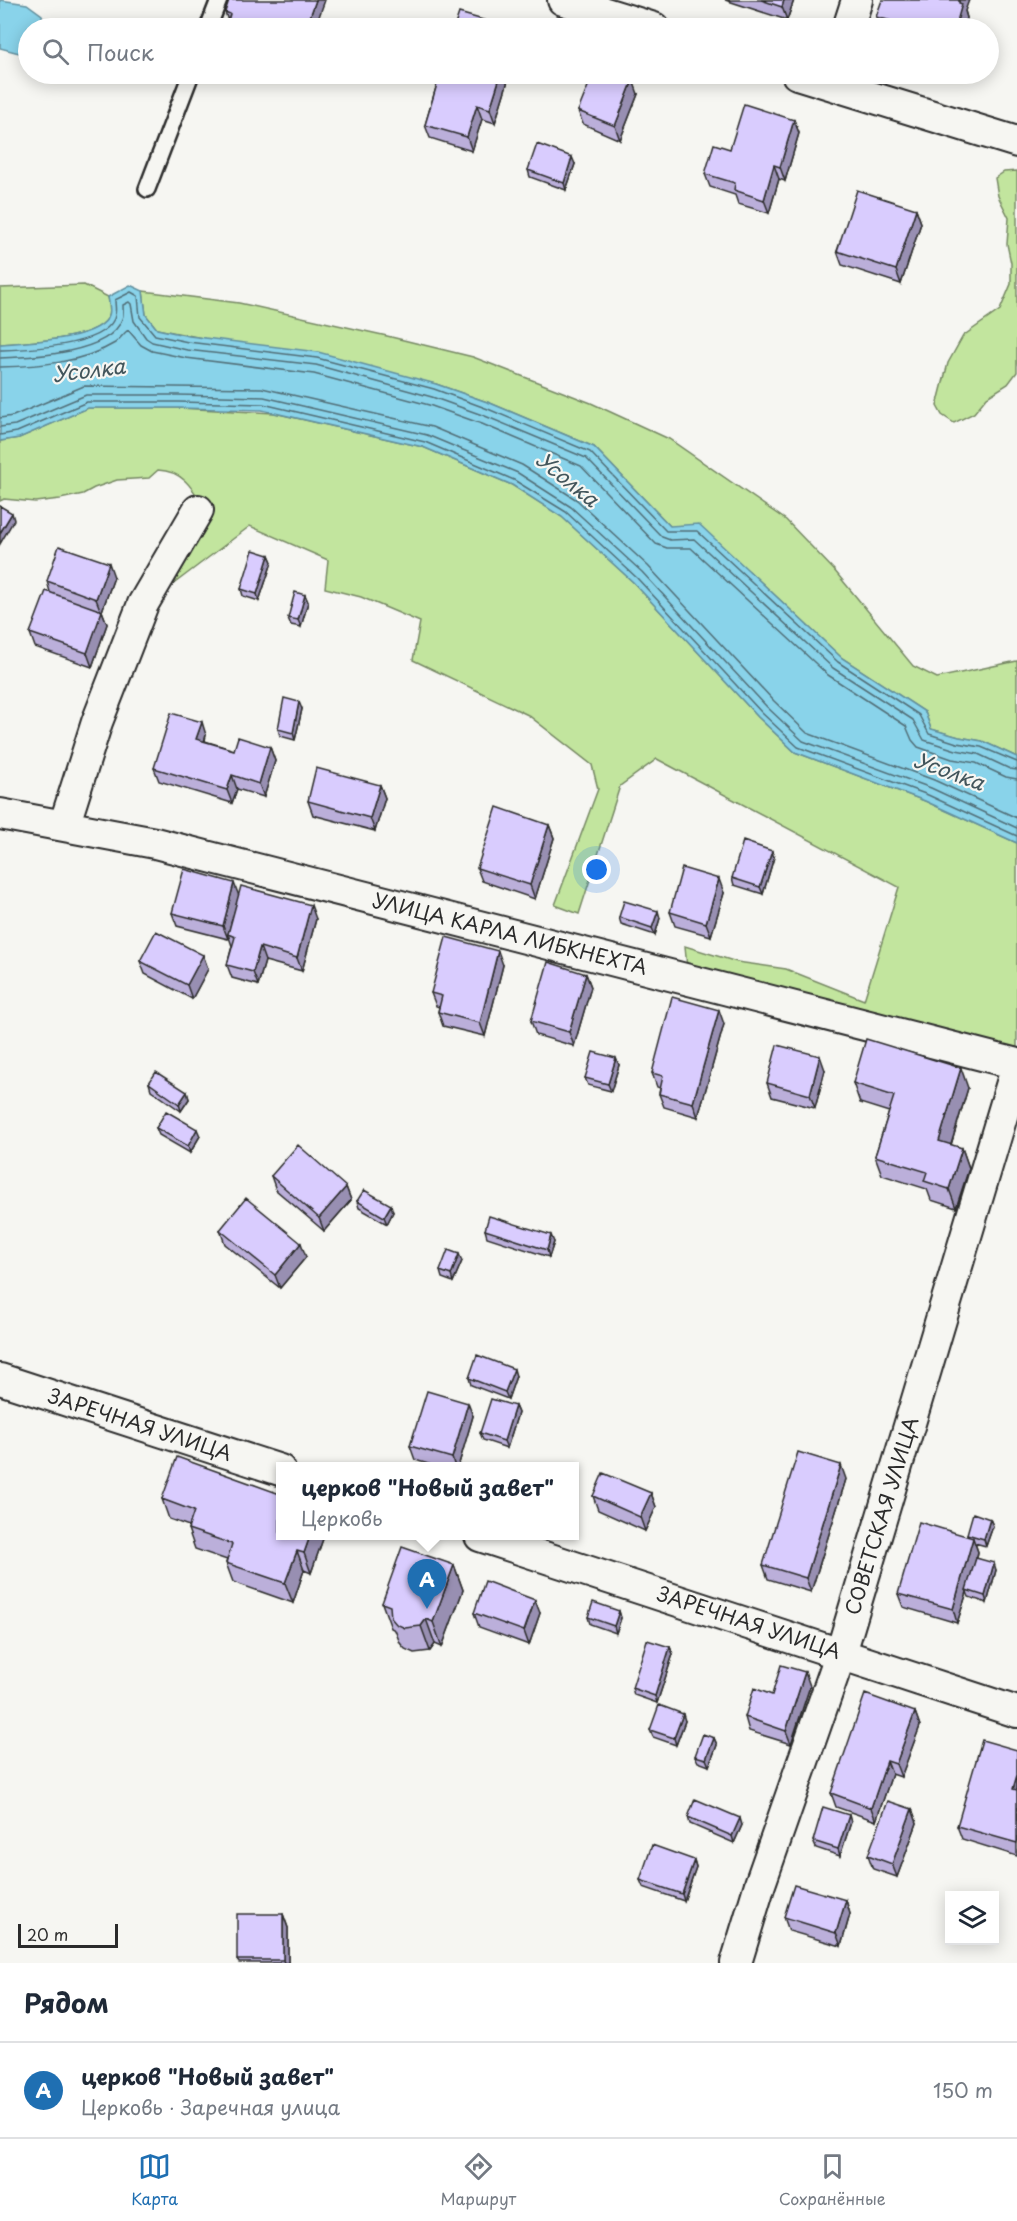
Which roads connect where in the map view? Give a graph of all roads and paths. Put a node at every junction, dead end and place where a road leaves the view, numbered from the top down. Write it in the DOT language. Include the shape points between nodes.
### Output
graph roads {
  1 [pos="219,0"];
  2 [pos="563,0"];
  3 [pos="857,0"];
  4 [pos="212,18"];
  5 [pos="622,18"];
  6 [pos="851,18"];
  7 [pos="187,84"];
  8 [pos="847,84"];
  9 [pos="1017,142"];
  10 [pos="147,189"];
  11 [pos="198,510"];
  12 [pos="0,814"];
  13 [pos="64,826"];
  14 [pos="1017,1065"];
  15 [pos="0,1379"];
  16 [pos="276,1469"];
  17 [pos="492,1540"];
  18 [pos="841,1653"];
  19 [pos="1017,1712"];
  20 [pos="736,1963"];
  1 -- 4 [label="lane"];
  2 -- 5 [label="street"];
  3 -- 6 [label="street"];
  7 -- 10 [label="lane"];
  8 -- 9 [label="street"];
  11 -- 13 [label="street" via="143,604 97,722"];
  12 -- 13 [label="street, УЛИЦА КАРЛА ЛИБКНЕХТА"];
  13 -- 14 [label="street, УЛИЦА КАРЛА ЛИБКНЕХТА" via="166,846"];
  14 -- 18 [label="street, СОВЕТСКАЯ УЛИЦА"];
  15 -- 16 [label="street, ЗАРЕЧНАЯ УЛИЦА"];
  17 -- 18 [label="street, ЗАРЕЧНАЯ УЛИЦА"];
  18 -- 19 [label="street, ЗАРЕЧНАЯ УЛИЦА"];
  18 -- 20 [label="street, СОВЕТСКАЯ УЛИЦА"];
}
